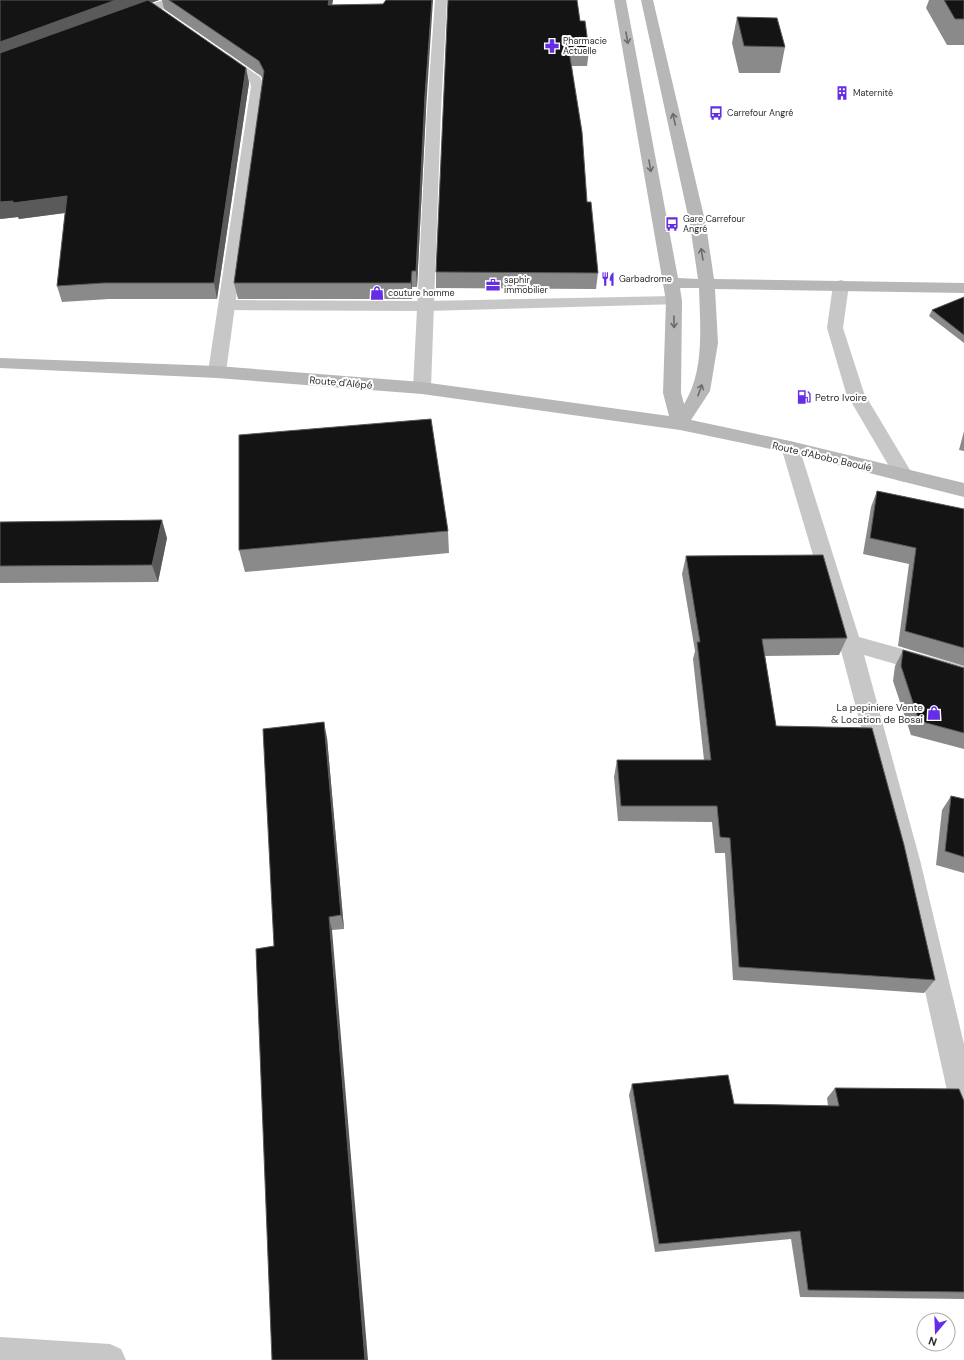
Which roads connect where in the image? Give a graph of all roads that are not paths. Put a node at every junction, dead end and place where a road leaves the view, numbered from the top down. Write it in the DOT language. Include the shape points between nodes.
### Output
graph roads {
  1 [pos="174,0"];
  2 [pos="441,0"];
  3 [pos="620,0"];
  4 [pos="647,0"];
  5 [pos="152,8"];
  6 [pos="165,17"];
  7 [pos="116,21"];
  8 [pos="210,48"];
  9 [pos="671,283"];
  10 [pos="707,283"];
  11 [pos="841,285"];
  12 [pos="964,288"];
  13 [pos="674,301"];
  14 [pos="227,305"];
  15 [pos="426,306"];
  16 [pos="0,363"];
  17 [pos="218,372"];
  18 [pos="422,388"];
  19 [pos="680,424"];
  20 [pos="790,447"];
  21 [pos="904,475"];
  22 [pos="964,490"];
  23 [pos="850,643"];
  24 [pos="964,675"];
  25 [pos="964,1104"];
  26 [pos="0,1353"];
  27 [pos="110,1360"];
  1 -- 5 [label="street"];
  2 -- 15 [label="street"];
  3 -- 9 [label="main road, one-way"];
  10 -- 4 [label="main road, one-way" via="698,225"];
  5 -- 6 [label="street"];
  5 -- 7 [label="street"];
  8 -- 14 [label="street" via="255,80 258,86"];
  9 -- 10 [label="main road"];
  9 -- 13 [label="main road"];
  10 -- 11 [label="main road"];
  19 -- 10 [label="main road, one-way" via="701,391 709,343"];
  11 -- 12 [label="main road"];
  11 -- 21 [label="street" via="835,328 855,392"];
  13 -- 15 [label="street"];
  13 -- 19 [label="main road, one-way" via="672,392"];
  14 -- 15 [label="street"];
  14 -- 17 [label="street"];
  15 -- 18 [label="street"];
  16 -- 17 [label="main road, Route d'Alépé"];
  17 -- 18 [label="main road, Route d'Alépé"];
  18 -- 19 [label="main road, Route d'Alépé"];
  19 -- 20 [label="main road, Route d'Abobo Baoulé"];
  20 -- 21 [label="main road, Route d'Abobo Baoulé"];
  20 -- 23 [label="street"];
  21 -- 22 [label="main road, Route d'Abobo Baoulé"];
  23 -- 24 [label="street"];
  23 -- 25 [label="street" via="908,860"];
  26 -- 27 [label="street"];
}
